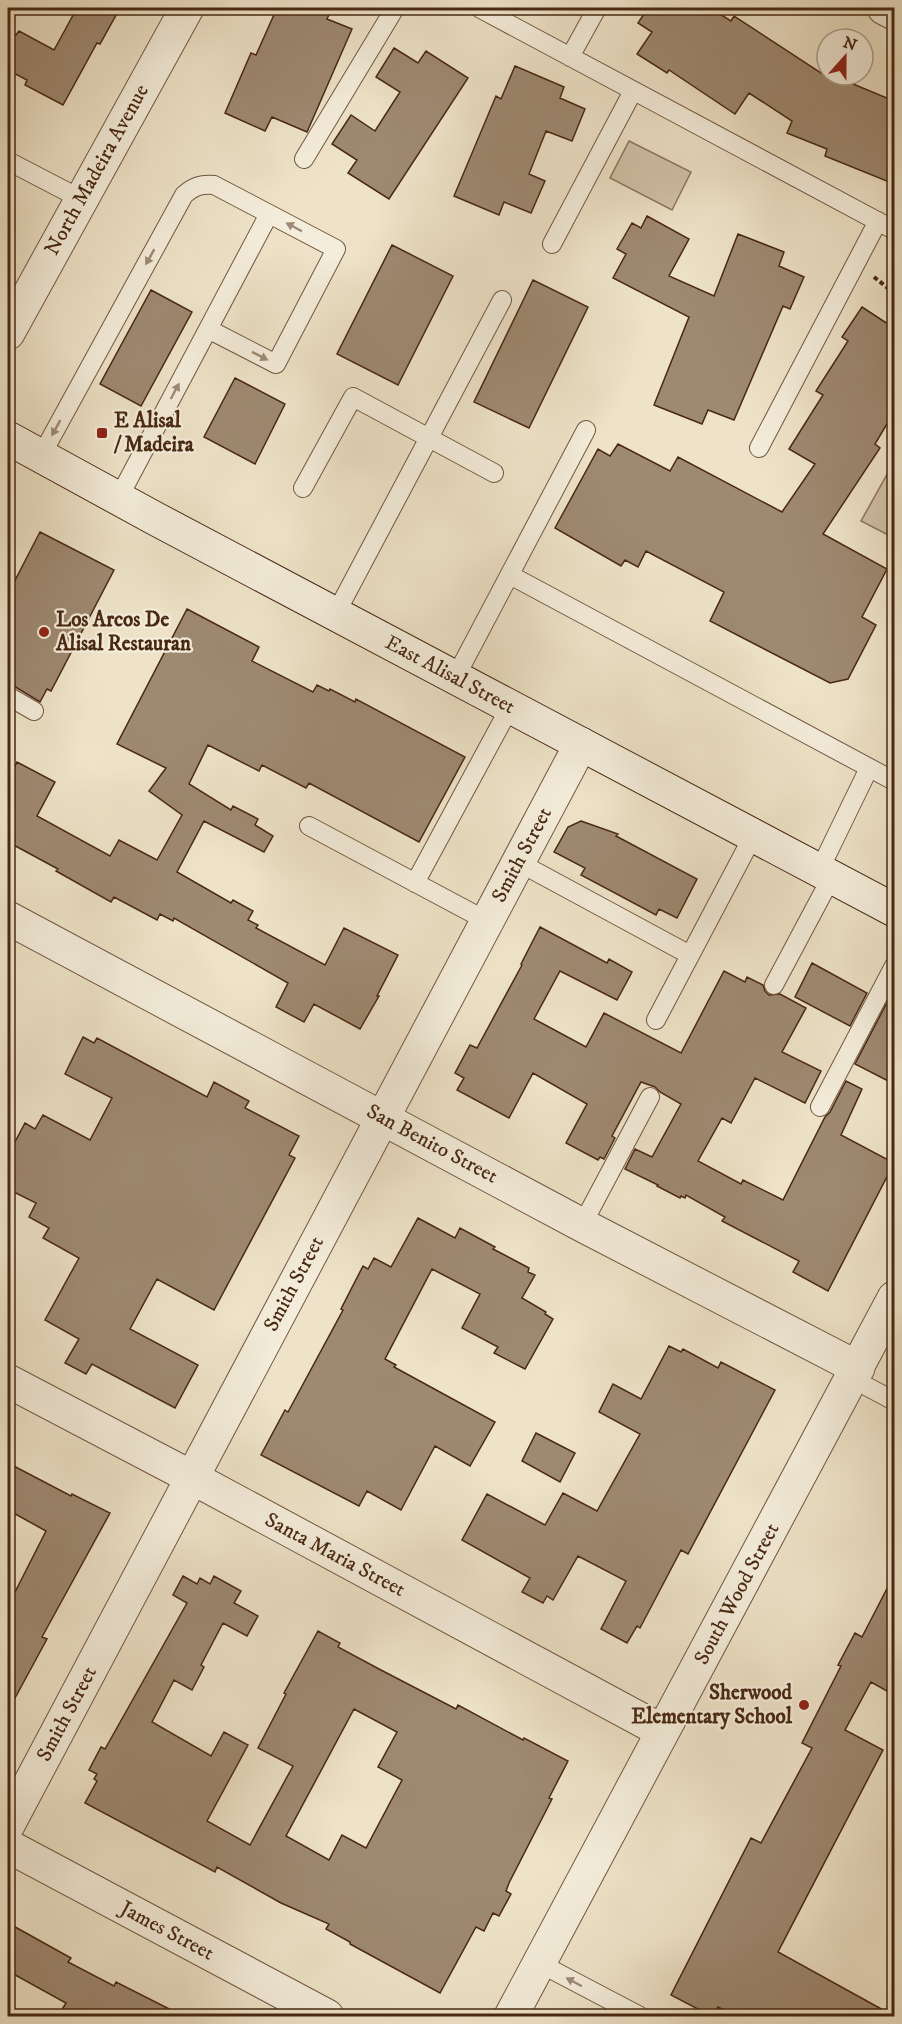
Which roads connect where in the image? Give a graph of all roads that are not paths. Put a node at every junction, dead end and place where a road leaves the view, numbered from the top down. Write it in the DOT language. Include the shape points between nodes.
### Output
graph roads {
  1 [pos="187,8"];
  2 [pos="395,8"];
  3 [pos="479,8"];
  4 [pos="597,8"];
  5 [pos="884,8"];
  6 [pos="894,13"];
  7 [pos="570,57"];
  8 [pos="633,91"];
  9 [pos="304,159"];
  10 [pos="8,161"];
  11 [pos="81,199"];
  12 [pos="269,214"];
  13 [pos="878,221"];
  14 [pos="894,230"];
  15 [pos="552,244"];
  16 [pos="502,300"];
  17 [pos="208,329"];
  18 [pos="8,333"];
  19 [pos="586,430"];
  20 [pos="8,438"];
  21 [pos="430,438"];
  22 [pos="759,448"];
  23 [pos="41,456"];
  24 [pos="494,473"];
  25 [pos="303,488"];
  26 [pos="118,499"];
  27 [pos="510,575"];
  28 [pos="335,615"];
  29 [pos="455,678"];
  30 [pos="8,696"];
  31 [pos="510,707"];
  32 [pos="34,711"];
  33 [pos="581,744"];
  34 [pos="869,768"];
  35 [pos="894,781"];
  36 [pos="309,826"];
  37 [pos="753,836"];
  38 [pos="518,862"];
  39 [pos="825,874"];
  40 [pos="415,883"];
  41 [pos="894,910"];
  42 [pos="8,918"];
  43 [pos="487,921"];
  44 [pos="690,955"];
  45 [pos="894,966"];
  46 [pos="774,985"];
  47 [pos="656,1020"];
  48 [pos="650,1097"];
  49 [pos="820,1107"];
  50 [pos="384,1118"];
  51 [pos="582,1225"];
  52 [pos="890,1318"];
  53 [pos="855,1374"];
  54 [pos="8,1381"];
  55 [pos="894,1401"];
  56 [pos="191,1477"];
  57 [pos="662,1731"];
  58 [pos="8,1825"];
  59 [pos="8,1846"];
  60 [pos="540,1963"];
  61 [pos="327,2016"];
  62 [pos="511,2016"];
  63 [pos="640,2016"];
  1 -- 11 [label="street, North Madeira Avenue"];
  2 -- 9 [label="lane"];
  3 -- 7 [label="lane"];
  4 -- 7 [label="lane"];
  5 -- 6 [label="street"];
  7 -- 8 [label="lane"];
  8 -- 13 [label="lane"];
  8 -- 15 [label="lane"];
  10 -- 11 [label="lane"];
  11 -- 18 [label="street, North Madeira Avenue"];
  12 -- 17 [label="lane"];
  17 -- 12 [label="lane, one-way" via="276,364 336,249"];
  12 -- 23 [label="lane, one-way" via="214,185 192,187 184,195"];
  13 -- 14 [label="lane"];
  13 -- 22 [label="lane"];
  16 -- 21 [label="lane"];
  26 -- 17 [label="lane, one-way"];
  19 -- 27 [label="lane"];
  20 -- 23 [label="street, East Alisal Street"];
  21 -- 24 [label="lane"];
  21 -- 25 [label="lane" via="353,398"];
  21 -- 28 [label="lane"];
  23 -- 26 [label="street, East Alisal Street"];
  26 -- 28 [label="street, East Alisal Street"];
  27 -- 29 [label="lane"];
  27 -- 34 [label="lane"];
  28 -- 29 [label="street, East Alisal Street"];
  29 -- 31 [label="street, East Alisal Street"];
  30 -- 32 [label="lane"];
  31 -- 33 [label="street, East Alisal Street"];
  31 -- 40 [label="lane"];
  33 -- 37 [label="street, East Alisal Street"];
  33 -- 38 [label="street, Smith Street"];
  34 -- 35 [label="lane"];
  34 -- 39 [label="lane"];
  36 -- 40 [label="lane"];
  37 -- 39 [label="street, East Alisal Street"];
  37 -- 44 [label="lane"];
  38 -- 43 [label="street, Smith Street"];
  38 -- 44 [label="lane"];
  39 -- 41 [label="street, East Alisal Street"];
  39 -- 46 [label="lane"];
  40 -- 43 [label="lane"];
  42 -- 50 [label="street, San Benito Street"];
  43 -- 50 [label="street, Smith Street"];
  44 -- 47 [label="lane"];
  45 -- 49 [label="lane"];
  48 -- 51 [label="lane"];
  50 -- 51 [label="street, San Benito Street"];
  50 -- 56 [label="street, Smith Street"];
  51 -- 53 [label="street, San Benito Street"];
  52 -- 53 [label="street, South Wood Street"];
  53 -- 55 [label="lane"];
  53 -- 57 [label="street, South Wood Street"];
  54 -- 56 [label="street, Santa Maria Street"];
  56 -- 57 [label="street, Santa Maria Street"];
  56 -- 58 [label="street, Smith Street"];
  57 -- 60 [label="street, South Wood Street"];
  59 -- 61 [label="street, James Street"];
  60 -- 62 [label="street, South Wood Street"];
  63 -- 60 [label="lane, one-way"];
}
